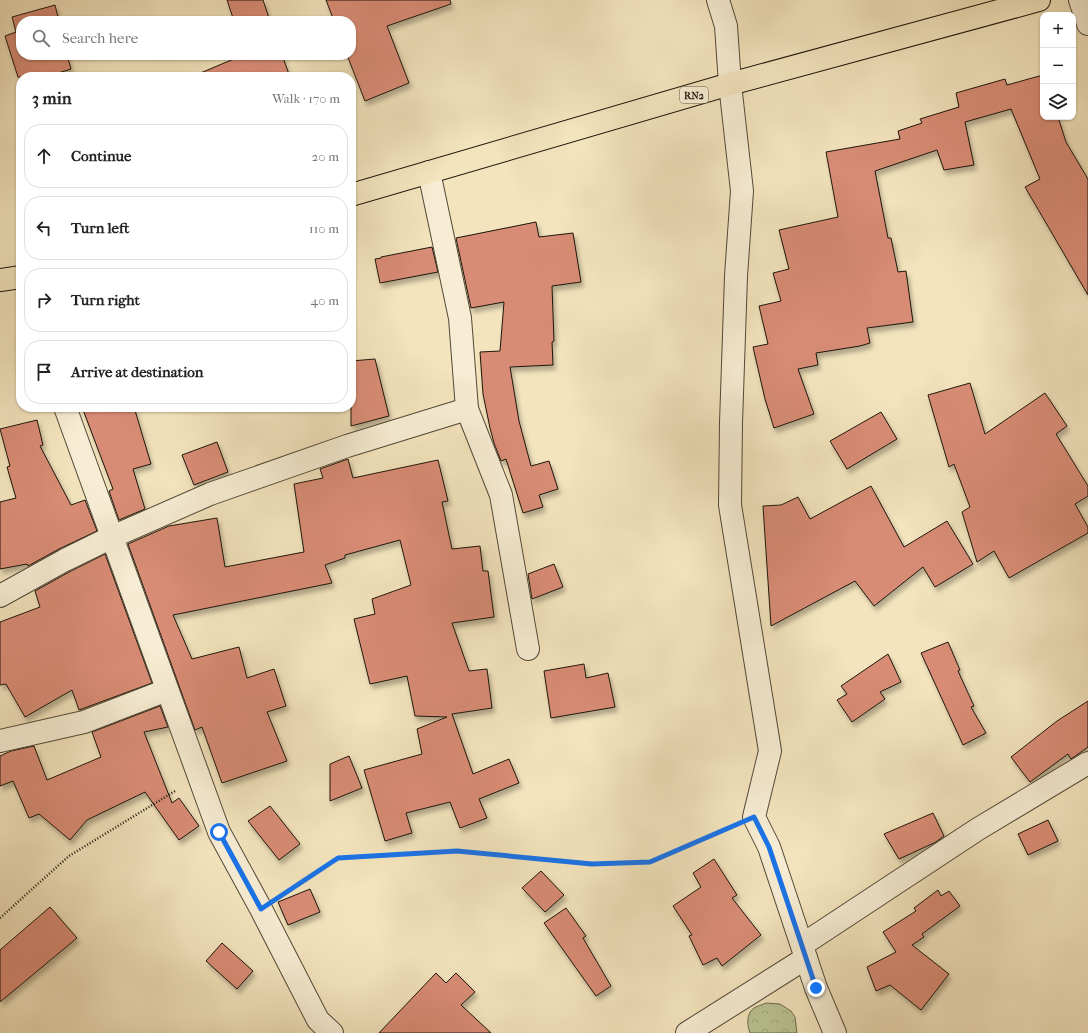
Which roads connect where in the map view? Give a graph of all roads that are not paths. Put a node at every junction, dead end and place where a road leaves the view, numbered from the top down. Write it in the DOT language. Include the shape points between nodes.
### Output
graph roads {
  1 [pos="718,0"];
  2 [pos="1039,0"];
  3 [pos="1080,0"];
  4 [pos="1088,24"];
  5 [pos="730,84"];
  6 [pos="429,172"];
  7 [pos="356,194"];
  8 [pos="16,278"];
  9 [pos="0,280"];
  10 [pos="467,409"];
  11 [pos="67,412"];
  12 [pos="112,537"];
  13 [pos="0,596"];
  14 [pos="528,649"];
  15 [pos="167,690"];
  16 [pos="0,741"];
  17 [pos="1088,763"];
  18 [pos="804,952"];
  19 [pos="332,1033"];
  20 [pos="687,1033"];
  21 [pos="835,1033"];
  1 -- 5 [label="street" via="726,26"];
  2 -- 5 [label="highway, RN2"];
  3 -- 4 [label="street"];
  5 -- 6 [label="highway, RN2"];
  5 -- 18 [label="street" via="742,191 736,276 730,505 770,751 754,817 769,847"];
  6 -- 7 [label="highway, RN2"];
  6 -- 10 [label="street" via="460,318"];
  8 -- 9 [label="highway"];
  10 -- 12 [label="street" via="347,446 210,494"];
  10 -- 14 [label="street" via="501,495"];
  11 -- 12 [label="street"];
  12 -- 13 [label="street"];
  12 -- 15 [label="street"];
  15 -- 16 [label="street" via="84,722"];
  15 -- 19 [label="street" via="219,832 318,1020"];
  17 -- 18 [label="street" via="978,829"];
  18 -- 20 [label="street"];
  18 -- 21 [label="street"];
}
